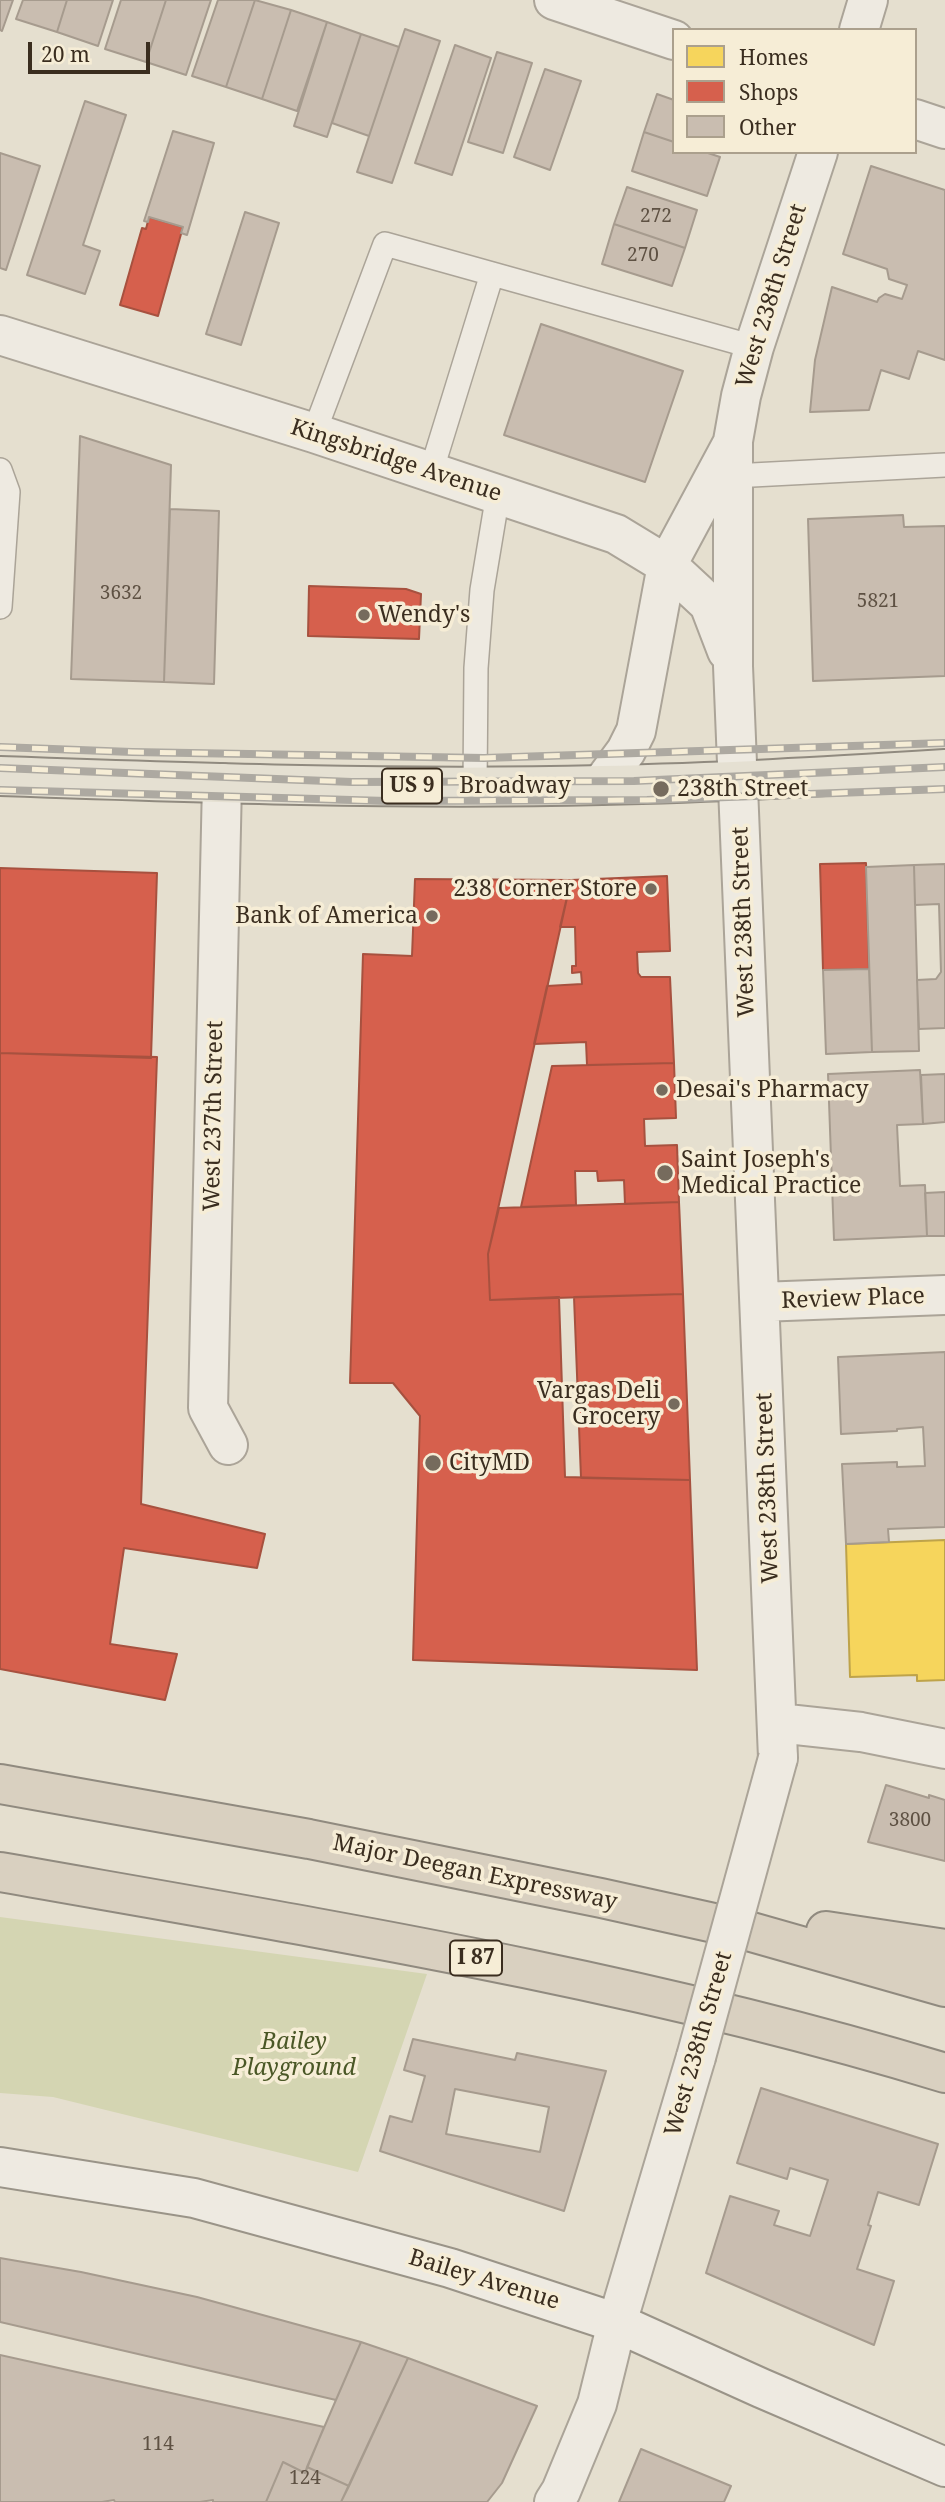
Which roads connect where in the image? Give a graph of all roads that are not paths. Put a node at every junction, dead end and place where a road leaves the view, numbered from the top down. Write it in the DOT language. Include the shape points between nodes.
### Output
graph roads {
  1 [pos="554,0"];
  2 [pos="868,0"];
  3 [pos="860,28"];
  4 [pos="672,39"];
  5 [pos="917,121"];
  6 [pos="945,129"];
  7 [pos="817,154"];
  8 [pos="492,274"];
  9 [pos="0,335"];
  10 [pos="754,347"];
  11 [pos="314,433"];
  12 [pos="733,459"];
  13 [pos="945,465"];
  14 [pos="0,470"];
  15 [pos="431,472"];
  16 [pos="498,494"];
  17 [pos="667,565"];
  18 [pos="0,607"];
  19 [pos="733,666"];
  20 [pos="945,769"];
  21 [pos="0,776"];
  22 [pos="738,781"];
  23 [pos="222,783"];
  24 [pos="601,785"];
  25 [pos="475,787"];
  26 [pos="945,1295"];
  27 [pos="760,1302"];
  28 [pos="228,1444"];
  29 [pos="778,1740"];
  30 [pos="945,1749"];
  31 [pos="0,1784"];
  32 [pos="0,1872"];
  33 [pos="601,1898"];
  34 [pos="945,1949"];
  35 [pos="945,1987"];
  36 [pos="945,2073"];
  37 [pos="0,2167"];
  38 [pos="617,2323"];
  39 [pos="945,2467"];
  40 [pos="554,2502"];
  1 -- 4 [label="street"];
  2 -- 3 [label="street"];
  5 -- 6 [label="street"];
  7 -- 10 [label="street, West 238th Street"];
  8 -- 10 [label="lane"];
  8 -- 11 [label="lane" via="384,244"];
  8 -- 15 [label="lane"];
  9 -- 11 [label="street, Kingsbridge Avenue"];
  10 -- 12 [label="street, West 238th Street" via="740,396"];
  11 -- 15 [label="street, Kingsbridge Avenue"];
  12 -- 13 [label="lane"];
  12 -- 17 [label="street, West 238th Street"];
  12 -- 19 [label="street, West 238th Street"];
  14 -- 18 [label="lane" via="8,492"];
  15 -- 16 [label="street, Kingsbridge Avenue"];
  16 -- 17 [label="street, Kingsbridge Avenue" via="616,534"];
  16 -- 25 [label="lane" via="482,590"];
  17 -- 19 [label="street, Kingsbridge Avenue" via="709,604"];
  17 -- 24 [label="street, West 238th Street" via="636,732"];
  19 -- 22 [label="street, West 238th Street"];
  20 -- 22 [label="main road, Broadway / US 9"];
  21 -- 23 [label="main road, Broadway / US 9"];
  22 -- 24 [label="main road, Broadway / US 9"];
  22 -- 27 [label="street, West 238th Street"];
  23 -- 25 [label="main road, Broadway / US 9"];
  23 -- 28 [label="street, West 237th Street" via="208,1408"];
  24 -- 25 [label="main road, Broadway / US 9"];
  26 -- 27 [label="street, Review Place"];
  27 -- 29 [label="street, West 238th Street"];
  29 -- 30 [label="street" via="861,1732"];
  29 -- 38 [label="street, West 238th Street, bridge" via="696,2057"];
  31 -- 33 [label="highway, Major Deegan Expressway" via="309,1839"];
  32 -- 36 [label="highway, I 87" via="562,1975 715,2010"];
  33 -- 34 [label="highway"];
  33 -- 35 [label="highway, Major Deegan Expressway" via="741,1929"];
  37 -- 38 [label="street, Bailey Avenue" via="194,2198 450,2268"];
  38 -- 39 [label="street, Bailey Avenue"];
  38 -- 40 [label="street, West 238th Street" via="597,2404"];
}
